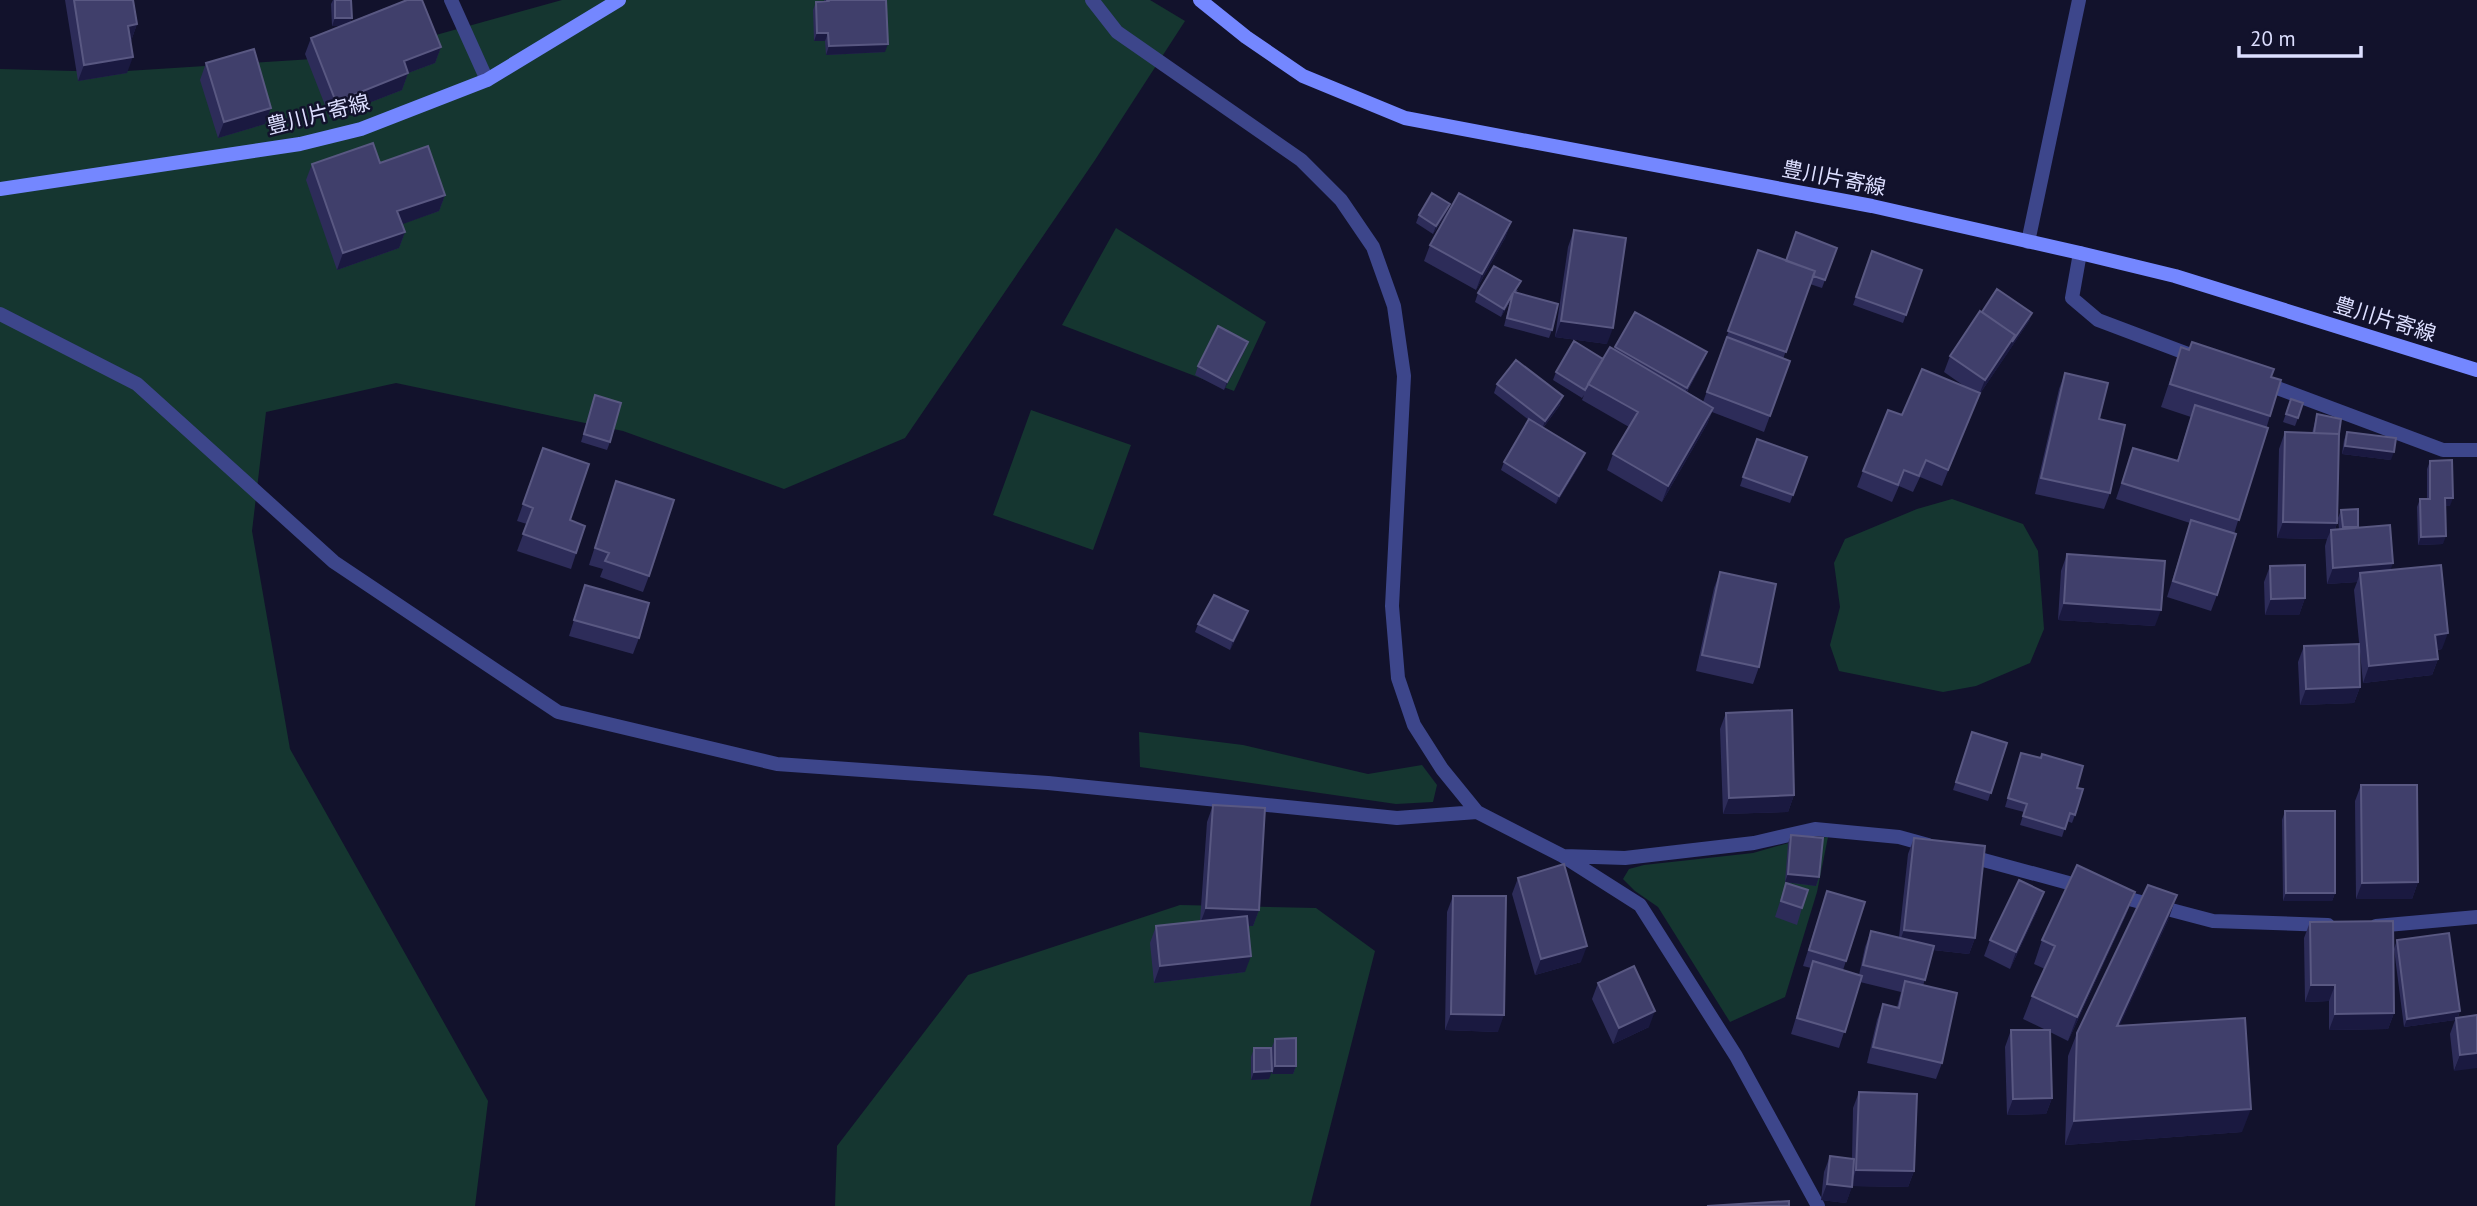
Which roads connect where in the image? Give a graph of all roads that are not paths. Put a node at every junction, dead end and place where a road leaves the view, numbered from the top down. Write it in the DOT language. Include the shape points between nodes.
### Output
graph roads {
  1 [pos="451,0"];
  2 [pos="619,0"];
  3 [pos="1092,0"];
  4 [pos="1200,0"];
  5 [pos="2079,0"];
  6 [pos="487,80"];
  7 [pos="0,189"];
  8 [pos="2028,242"];
  9 [pos="2080,253"];
  10 [pos="0,314"];
  11 [pos="2213,363"];
  12 [pos="2477,370"];
  13 [pos="2251,378"];
  14 [pos="2477,450"];
  15 [pos="1477,812"];
  16 [pos="1563,856"];
  17 [pos="2477,917"];
  18 [pos="1818,1206"];
  1 -- 6 [label="street"];
  2 -- 6 [label="main road, 豊川片寄線"];
  3 -- 15 [label="street" via="1117,32 1301,160 1340,200 1373,247 1394,306 1404,376 1392,606 1398,678 1414,725"];
  4 -- 8 [label="main road, 豊川片寄線" via="1303,76 1405,118 1872,206"];
  5 -- 8 [label="street"];
  6 -- 7 [label="main road, 豊川片寄線" via="361,129 300,144"];
  8 -- 9 [label="main road, 豊川片寄線"];
  9 -- 11 [label="street" via="2072,298 2098,320"];
  9 -- 12 [label="main road, 豊川片寄線" via="2175,276"];
  10 -- 15 [label="street" via="137,384 334,562 558,712 776,764 1048,783 1397,818"];
  13 -- 14 [label="street" via="2443,450"];
  15 -- 16 [label="street"];
  16 -- 17 [label="street" via="1625,858 1754,844 1815,829 1899,837 2213,921 2356,925"];
  16 -- 18 [label="street" via="1640,905 1736,1056"];
}
